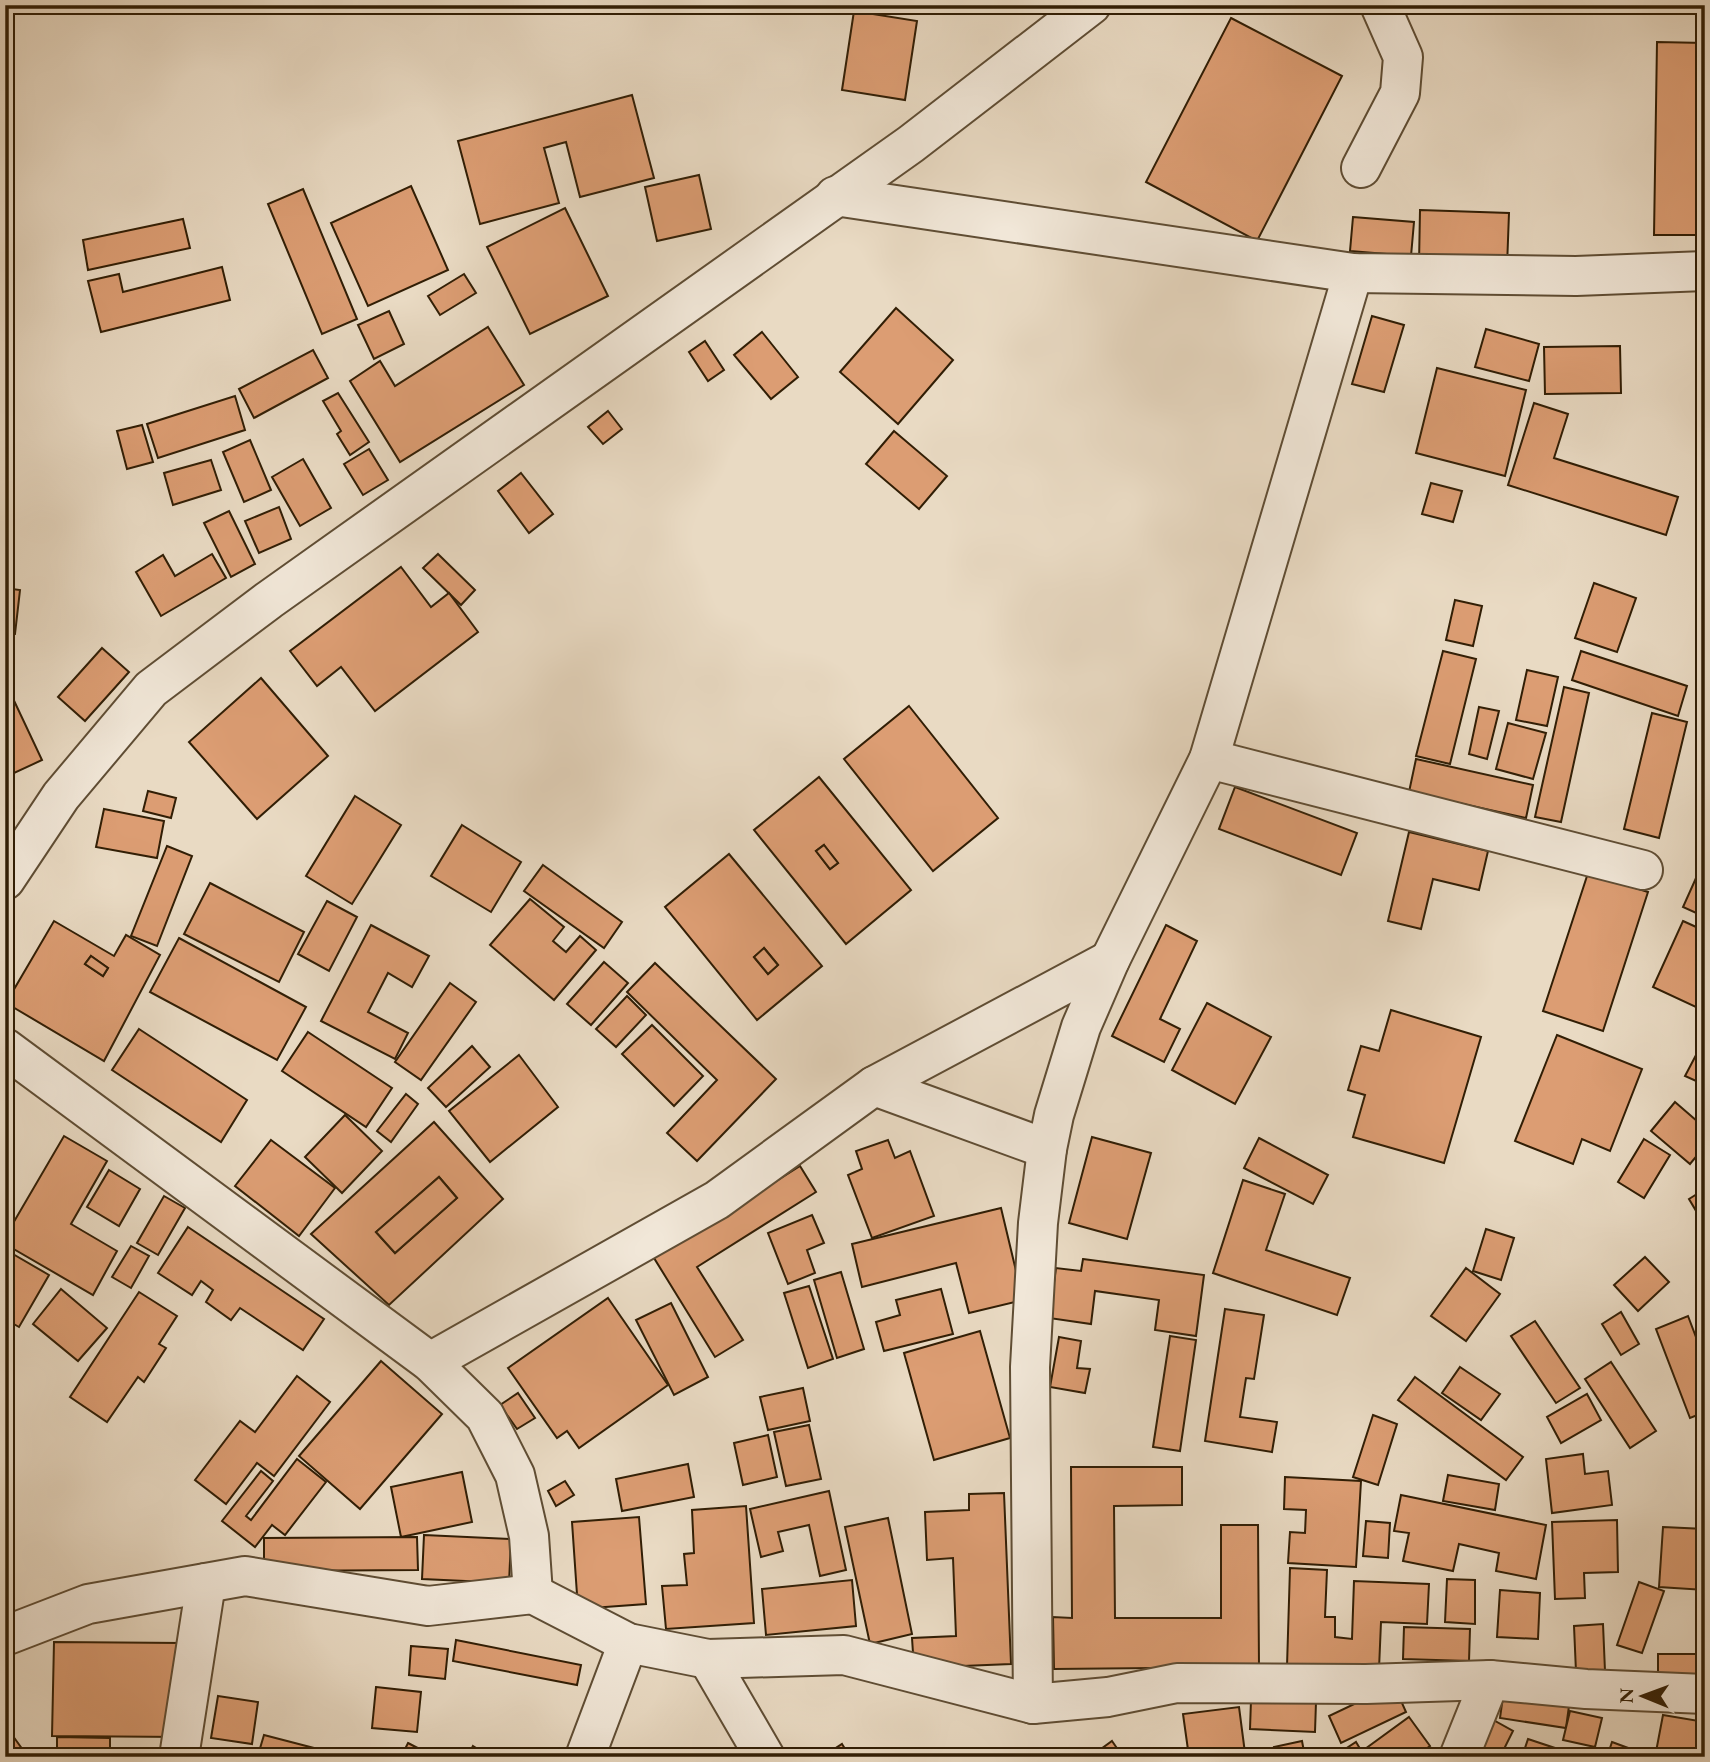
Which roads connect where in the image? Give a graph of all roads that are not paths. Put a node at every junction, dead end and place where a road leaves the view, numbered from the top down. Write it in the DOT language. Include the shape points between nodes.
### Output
graph roads {
  1 [pos="1091,5"];
  2 [pos="1380,5"];
  3 [pos="1361,168"];
  4 [pos="835,196"];
  5 [pos="1705,271"];
  6 [pos="1353,273"];
  7 [pos="1209,759"];
  8 [pos="1643,870"];
  9 [pos="5,880"];
  10 [pos="1110,960"];
  11 [pos="5,1048"];
  12 [pos="874,1086"];
  13 [pos="1047,1149"];
  14 [pos="430,1362"];
  15 [pos="206,1583"];
  16 [pos="533,1594"];
  17 [pos="5,1636"];
  18 [pos="628,1643"];
  19 [pos="708,1659"];
  20 [pos="1490,1680"];
  21 [pos="1705,1694"];
  22 [pos="1033,1704"];
  23 [pos="179,1757"];
  24 [pos="585,1757"];
  25 [pos="765,1757"];
  26 [pos="1460,1757"];
  1 -- 4 [label="street" via="911,144"];
  2 -- 3 [label="street" via="1403,57 1400,93"];
  4 -- 6 [label="street"];
  4 -- 9 [label="street" via="151,689 61,796"];
  5 -- 6 [label="street" via="1576,276"];
  6 -- 7 [label="street"];
  7 -- 8 [label="street"];
  7 -- 10 [label="street"];
  10 -- 12 [label="street"];
  10 -- 13 [label="street" via="1081,1027"];
  11 -- 14 [label="street"];
  12 -- 13 [label="street"];
  12 -- 14 [label="street" via="717,1200"];
  13 -- 22 [label="street" via="1030,1367"];
  14 -- 16 [label="street" via="485,1416 514,1475 529,1536"];
  15 -- 16 [label="street" via="245,1576 428,1606"];
  15 -- 17 [label="street" via="88,1604"];
  15 -- 23 [label="street"];
  16 -- 18 [label="street"];
  18 -- 19 [label="street"];
  18 -- 24 [label="street"];
  19 -- 22 [label="street" via="844,1656"];
  19 -- 25 [label="street"];
  20 -- 21 [label="street"];
  20 -- 22 [label="street" via="1177,1683 1108,1697"];
  20 -- 26 [label="street"];
}
